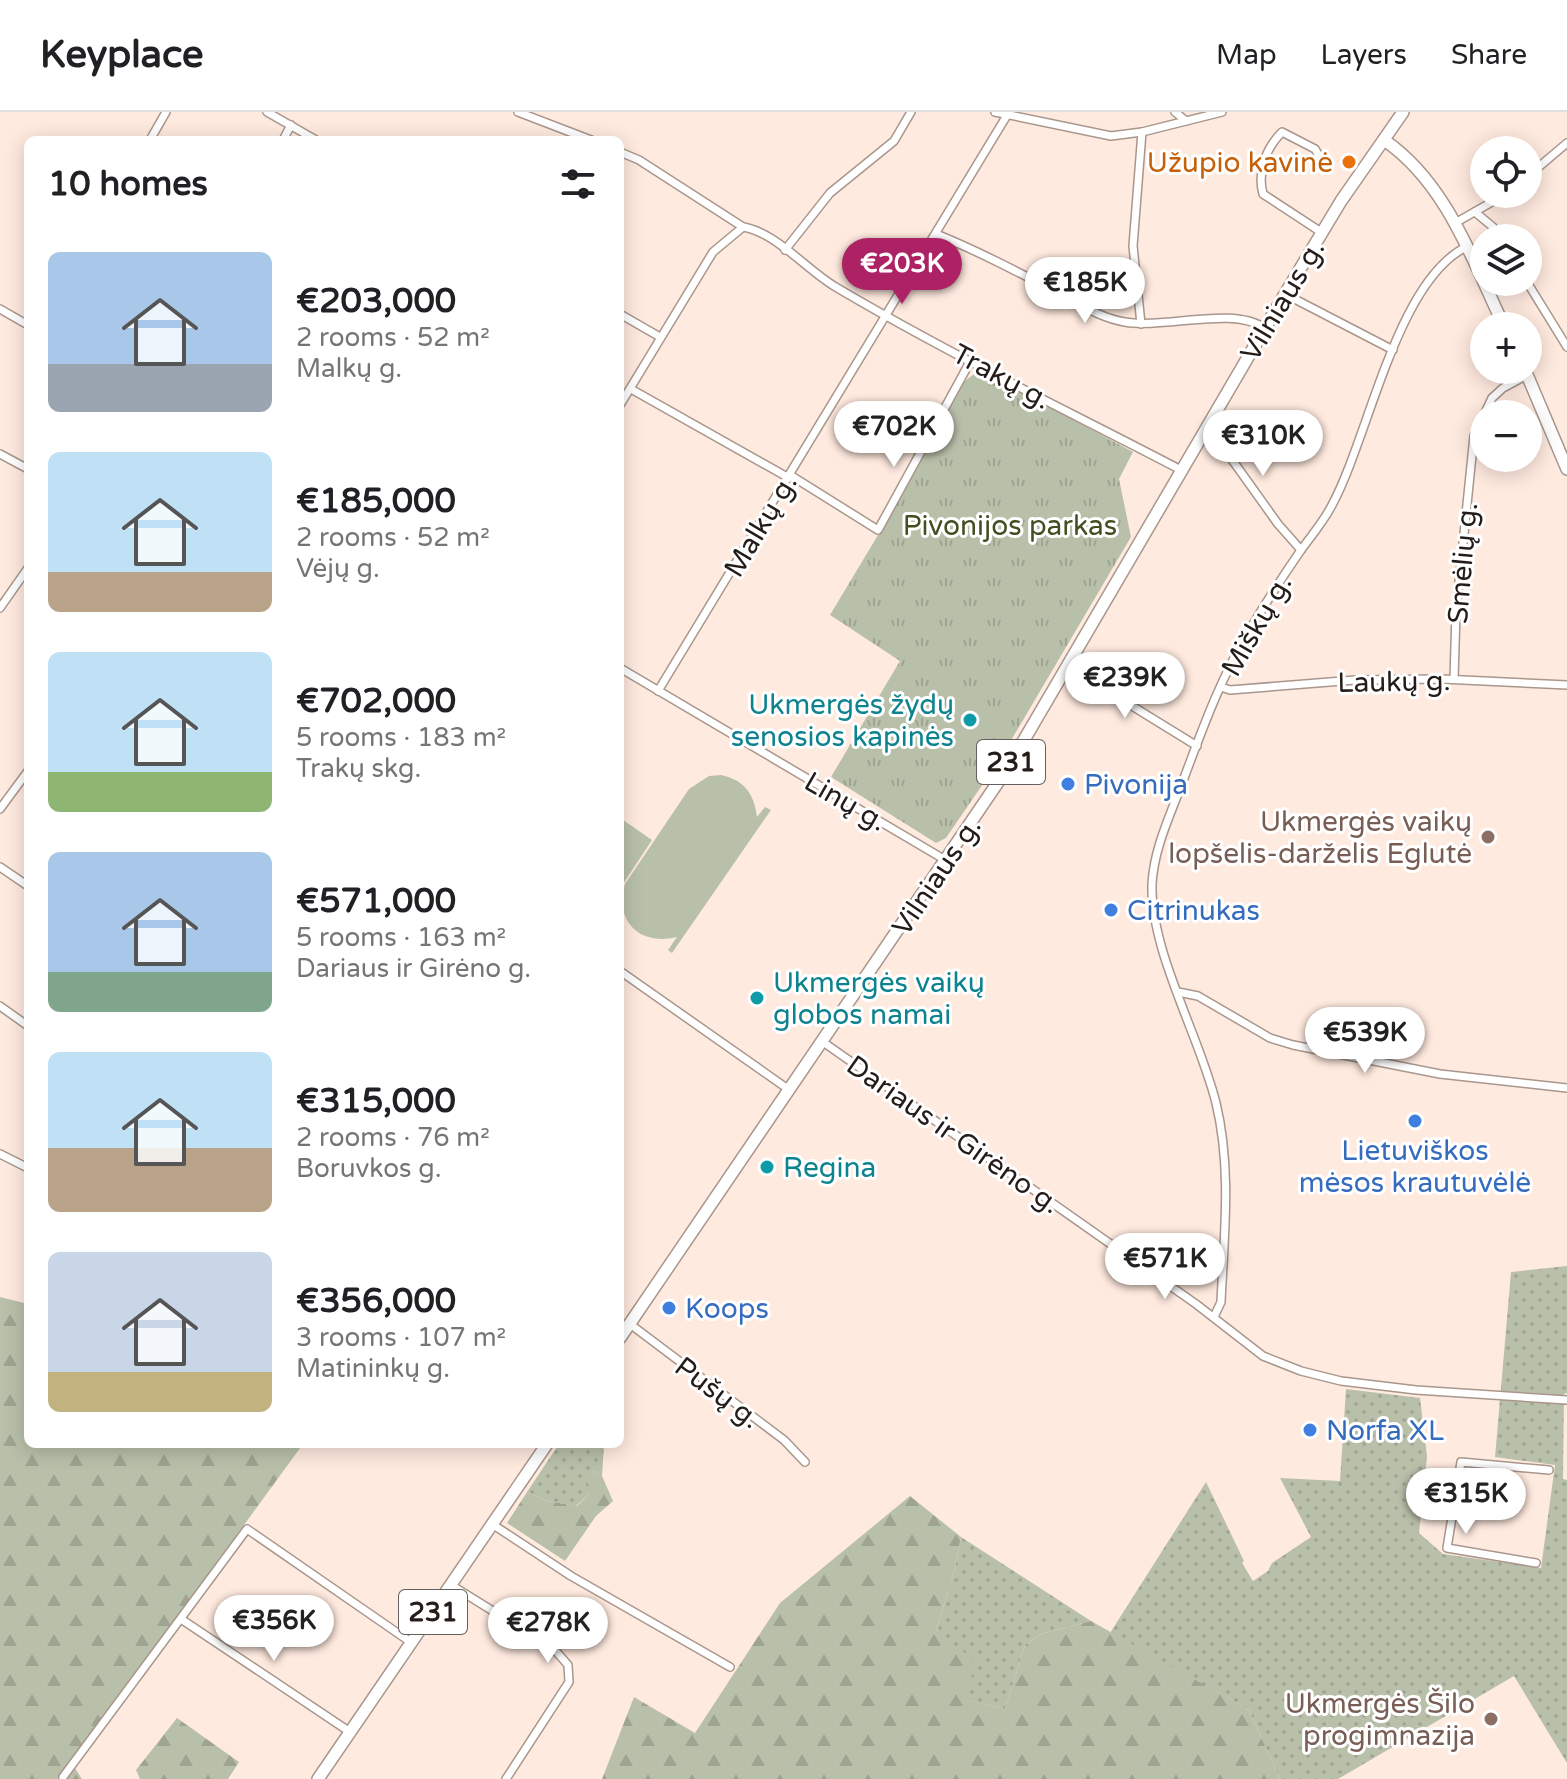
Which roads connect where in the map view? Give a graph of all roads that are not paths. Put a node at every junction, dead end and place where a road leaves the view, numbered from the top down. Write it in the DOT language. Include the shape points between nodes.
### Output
graph roads {
  1 [pos="166,112"];
  2 [pos="267,112"];
  3 [pos="518,112"];
  4 [pos="911,112"];
  5 [pos="995,112"];
  6 [pos="1175,112"];
  7 [pos="1222,112"];
  8 [pos="1401,112"];
  9 [pos="1008,113"];
  10 [pos="1186,121"];
  11 [pos="291,125"];
  12 [pos="1142,132"];
  13 [pos="152,136"];
  14 [pos="285,136"];
  15 [pos="309,136"];
  16 [pos="581,136"];
  17 [pos="1384,140"];
  18 [pos="1567,143"];
  19 [pos="624,154"];
  20 [pos="1321,159"];
  21 [pos="1542,164"];
  22 [pos="1482,208"];
  23 [pos="1475,212"];
  24 [pos="1455,223"];
  25 [pos="1489,224"];
  26 [pos="743,227"];
  27 [pos="1321,232"];
  28 [pos="936,234"];
  29 [pos="1466,247"];
  30 [pos="785,250"];
  31 [pos="1285,294"];
  32 [pos="1536,296"];
  33 [pos="0,309"];
  34 [pos="1497,312"];
  35 [pos="624,316"];
  36 [pos="887,316"];
  37 [pos="24,323"];
  38 [pos="1141,324"];
  39 [pos="1264,328"];
  40 [pos="660,337"];
  41 [pos="1567,347"];
  42 [pos="1393,350"];
  43 [pos="971,360"];
  44 [pos="1509,384"];
  45 [pos="1531,384"];
  46 [pos="631,389"];
  47 [pos="624,399"];
  48 [pos="1207,430"];
  49 [pos="0,454"];
  50 [pos="24,467"];
  51 [pos="1567,469"];
  52 [pos="1183,471"];
  53 [pos="789,477"];
  54 [pos="1301,550"];
  55 [pos="24,574"];
  56 [pos="0,608"];
  57 [pos="1069,667"];
  58 [pos="624,670"];
  59 [pos="1454,679"];
  60 [pos="1567,685"];
  61 [pos="1221,687"];
  62 [pos="658,691"];
  63 [pos="1197,746"];
  64 [pos="24,776"];
  65 [pos="0,809"];
  66 [pos="947,861"];
  67 [pos="0,867"];
  68 [pos="24,883"];
  69 [pos="624,974"];
  70 [pos="1178,992"];
  71 [pos="0,1006"];
  72 [pos="24,1023"];
  73 [pos="823,1042"];
  74 [pos="1567,1088"];
  75 [pos="788,1089"];
  76 [pos="0,1154"];
  77 [pos="24,1166"];
  78 [pos="1214,1317"];
  79 [pos="624,1330"];
  80 [pos="1567,1400"];
  81 [pos="544,1448"];
  82 [pos="805,1462"];
  83 [pos="1549,1470"];
  84 [pos="492,1524"];
  85 [pos="1536,1563"];
  86 [pos="451,1585"];
  87 [pos="181,1619"];
  88 [pos="412,1643"];
  89 [pos="730,1667"];
  90 [pos="350,1732"];
  91 [pos="63,1777"];
  92 [pos="318,1779"];
  93 [pos="506,1779"];
  1 -- 13 [label="street"];
  2 -- 11 [label="street"];
  3 -- 16 [label="street"];
  4 -- 30 [label="street" via="894,141 830,193"];
  5 -- 9 [label="street"];
  6 -- 10 [label="street"];
  7 -- 10 [label="street"];
  8 -- 17 [label="main road, Vilniaus g."];
  9 -- 12 [label="street" via="1111,136"];
  9 -- 28 [label="street, Malkų g."];
  10 -- 12 [label="street"];
  11 -- 14 [label="street"];
  11 -- 15 [label="street"];
  12 -- 38 [label="street" via="1133,246"];
  17 -- 24 [label="main road" via="1427,183"];
  17 -- 27 [label="main road, Vilniaus g. / 231"];
  18 -- 21 [label="street"];
  19 -- 26 [label="street, Trakų g."];
  20 -- 27 [label="street" via="1315,149 1282,132 1270,147 1261,174 1263,194"];
  22 -- 23 [label="street"];
  23 -- 24 [label="street"];
  23 -- 25 [label="street"];
  24 -- 29 [label="main road"];
  26 -- 30 [label="street, Trakų g." via="755,229"];
  26 -- 40 [label="street" via="713,252"];
  27 -- 31 [label="main road, Vilniaus g. / 231"];
  28 -- 36 [label="street, Malkų g."];
  28 -- 38 [label="street" via="1107,319"];
  29 -- 34 [label="main road"];
  29 -- 42 [label="street, Miškų g." via="1430,279"];
  30 -- 36 [label="street, Trakų g."];
  31 -- 39 [label="main road, Vilniaus g. / 231"];
  31 -- 42 [label="street"];
  32 -- 41 [label="street"];
  33 -- 37 [label="street"];
  35 -- 40 [label="street"];
  36 -- 43 [label="street, Trakų g."];
  36 -- 53 [label="street, Malkų g."];
  38 -- 39 [label="street" via="1228,319 1249,320"];
  39 -- 48 [label="main road, Vilniaus g. / 231"];
  40 -- 46 [label="street"];
  42 -- 54 [label="street, Miškų g." via="1354,460 1331,508"];
  43 -- 52 [label="street, Trakų g."];
  43 -- 53 [label="street" via="878,530"];
  44 -- 59 [label="street, Smėlių g." via="1492,398 1474,436"];
  45 -- 51 [label="main road"];
  46 -- 47 [label="street"];
  46 -- 53 [label="street"];
  48 -- 52 [label="main road, Vilniaus g. / 231"];
  48 -- 54 [label="street"];
  49 -- 50 [label="street"];
  52 -- 57 [label="main road, Vilniaus g. / 231"];
  53 -- 62 [label="street, Malkų g."];
  54 -- 61 [label="street, Miškų g." via="1249,631"];
  55 -- 56 [label="street"];
  57 -- 63 [label="street"];
  57 -- 66 [label="main road, Vilniaus g. / 231"];
  58 -- 62 [label="street, Linų g."];
  59 -- 60 [label="street, Laukų g."];
  59 -- 61 [label="street, Laukų g."];
  61 -- 63 [label="street, Miškų g."];
  62 -- 66 [label="street, Linų g."];
  63 -- 70 [label="street, Miškų g." via="1156,852 1152,887"];
  64 -- 65 [label="street"];
  66 -- 73 [label="main road, Vilniaus g. / 231"];
  67 -- 68 [label="street"];
  69 -- 75 [label="street"];
  70 -- 74 [label="street" via="1198,996 1270,1038 1293,1045 1440,1074"];
  70 -- 78 [label="street, Miškų g." via="1213,1092 1224,1153 1221,1302"];
  71 -- 72 [label="street"];
  73 -- 75 [label="main road, Vilniaus g. / 231"];
  73 -- 78 [label="street, Dariaus ir Girėno g."];
  75 -- 79 [label="main road, Vilniaus g. / 231"];
  76 -- 77 [label="street"];
  78 -- 80 [label="street, Dariaus ir Girėno g." via="1263,1356 1320,1376 1416,1390"];
  79 -- 82 [label="street, Pušų g." via="784,1440"];
  81 -- 84 [label="main road, 231"];
  83 -- 85 [label="street" via="1461,1462 1447,1548"];
  84 -- 86 [label="main road, 231"];
  84 -- 89 [label="street"];
  86 -- 88 [label="main road, 231"];
  86 -- 93 [label="street" via="554,1649 568,1665 569,1682"];
  87 -- 88 [label="street" via="247,1529"];
  87 -- 90 [label="street"];
  87 -- 91 [label="street"];
  88 -- 90 [label="main road, 231"];
  90 -- 92 [label="main road, 231"];
}
